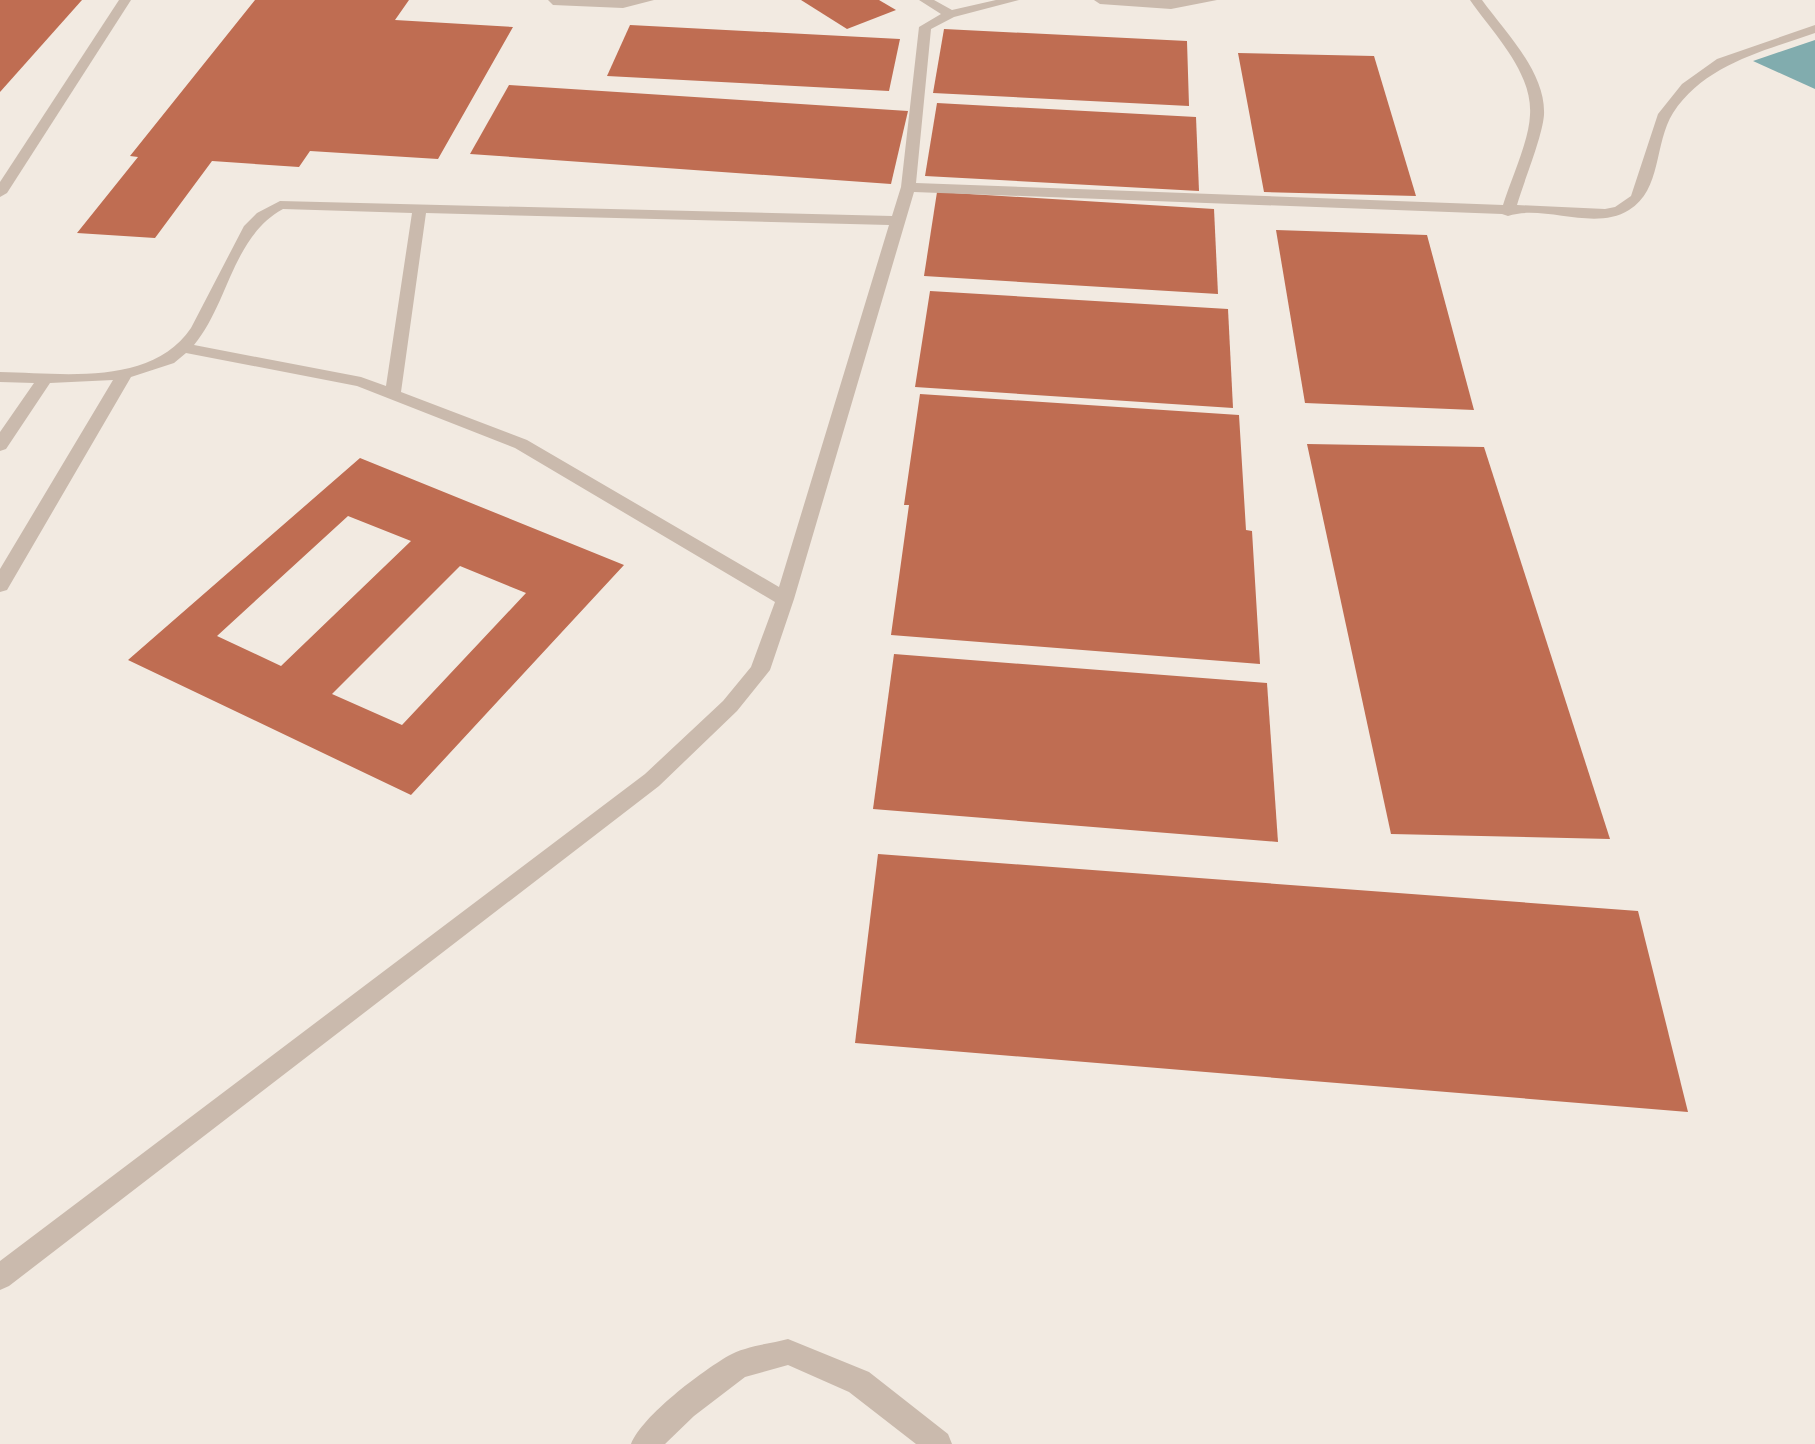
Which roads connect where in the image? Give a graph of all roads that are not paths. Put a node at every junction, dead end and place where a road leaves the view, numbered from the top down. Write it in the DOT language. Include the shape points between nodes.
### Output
graph roads {
  1 [pos="125,0"];
  2 [pos="648,0"];
  3 [pos="925,0"];
  4 [pos="1013,0"];
  5 [pos="1100,0"];
  6 [pos="1211,0"];
  7 [pos="1476,0"];
  8 [pos="553,1"];
  9 [pos="950,14"];
  10 [pos="1815,29"];
  11 [pos="908,187"];
  12 [pos="0,193"];
  13 [pos="420,207"];
  14 [pos="1508,212"];
  15 [pos="899,221"];
  16 [pos="184,348"];
  17 [pos="125,374"];
  18 [pos="0,377"];
  19 [pos="46,377"];
  20 [pos="393,393"];
  21 [pos="0,445"];
  22 [pos="0,585"];
  23 [pos="785,599"];
  24 [pos="0,1277"];
  25 [pos="645,1444"];
  26 [pos="938,1444"];
  1 -- 12 [label="lane"];
  2 -- 8 [label="lane"];
  3 -- 9 [label="lane"];
  4 -- 9 [label="lane"];
  5 -- 6 [label="lane" via="1171,5"];
  7 -- 14 [label="lane" via="1537,99 1537,116"];
  9 -- 11 [label="lane" via="925,27"];
  10 -- 14 [label="lane" via="1722,62 1687,87 1665,114 1643,188 1630,205 1586,215"];
  11 -- 14 [label="lane"];
  11 -- 15 [label="lane"];
  13 -- 15 [label="lane"];
  13 -- 16 [label="lane" via="297,203 264,212 244,231"];
  13 -- 20 [label="lane"];
  15 -- 23 [label="lane"];
  16 -- 17 [label="lane"];
  16 -- 20 [label="lane" via="361,382"];
  17 -- 19 [label="lane"];
  17 -- 22 [label="lane"];
  18 -- 19 [label="lane"];
  19 -- 21 [label="lane"];
  20 -- 23 [label="lane" via="521,444"];
  23 -- 24 [label="lane" via="760,670 652,780"];
  25 -- 26 [label="lane" via="738,1365 788,1352 859,1382"];
}
